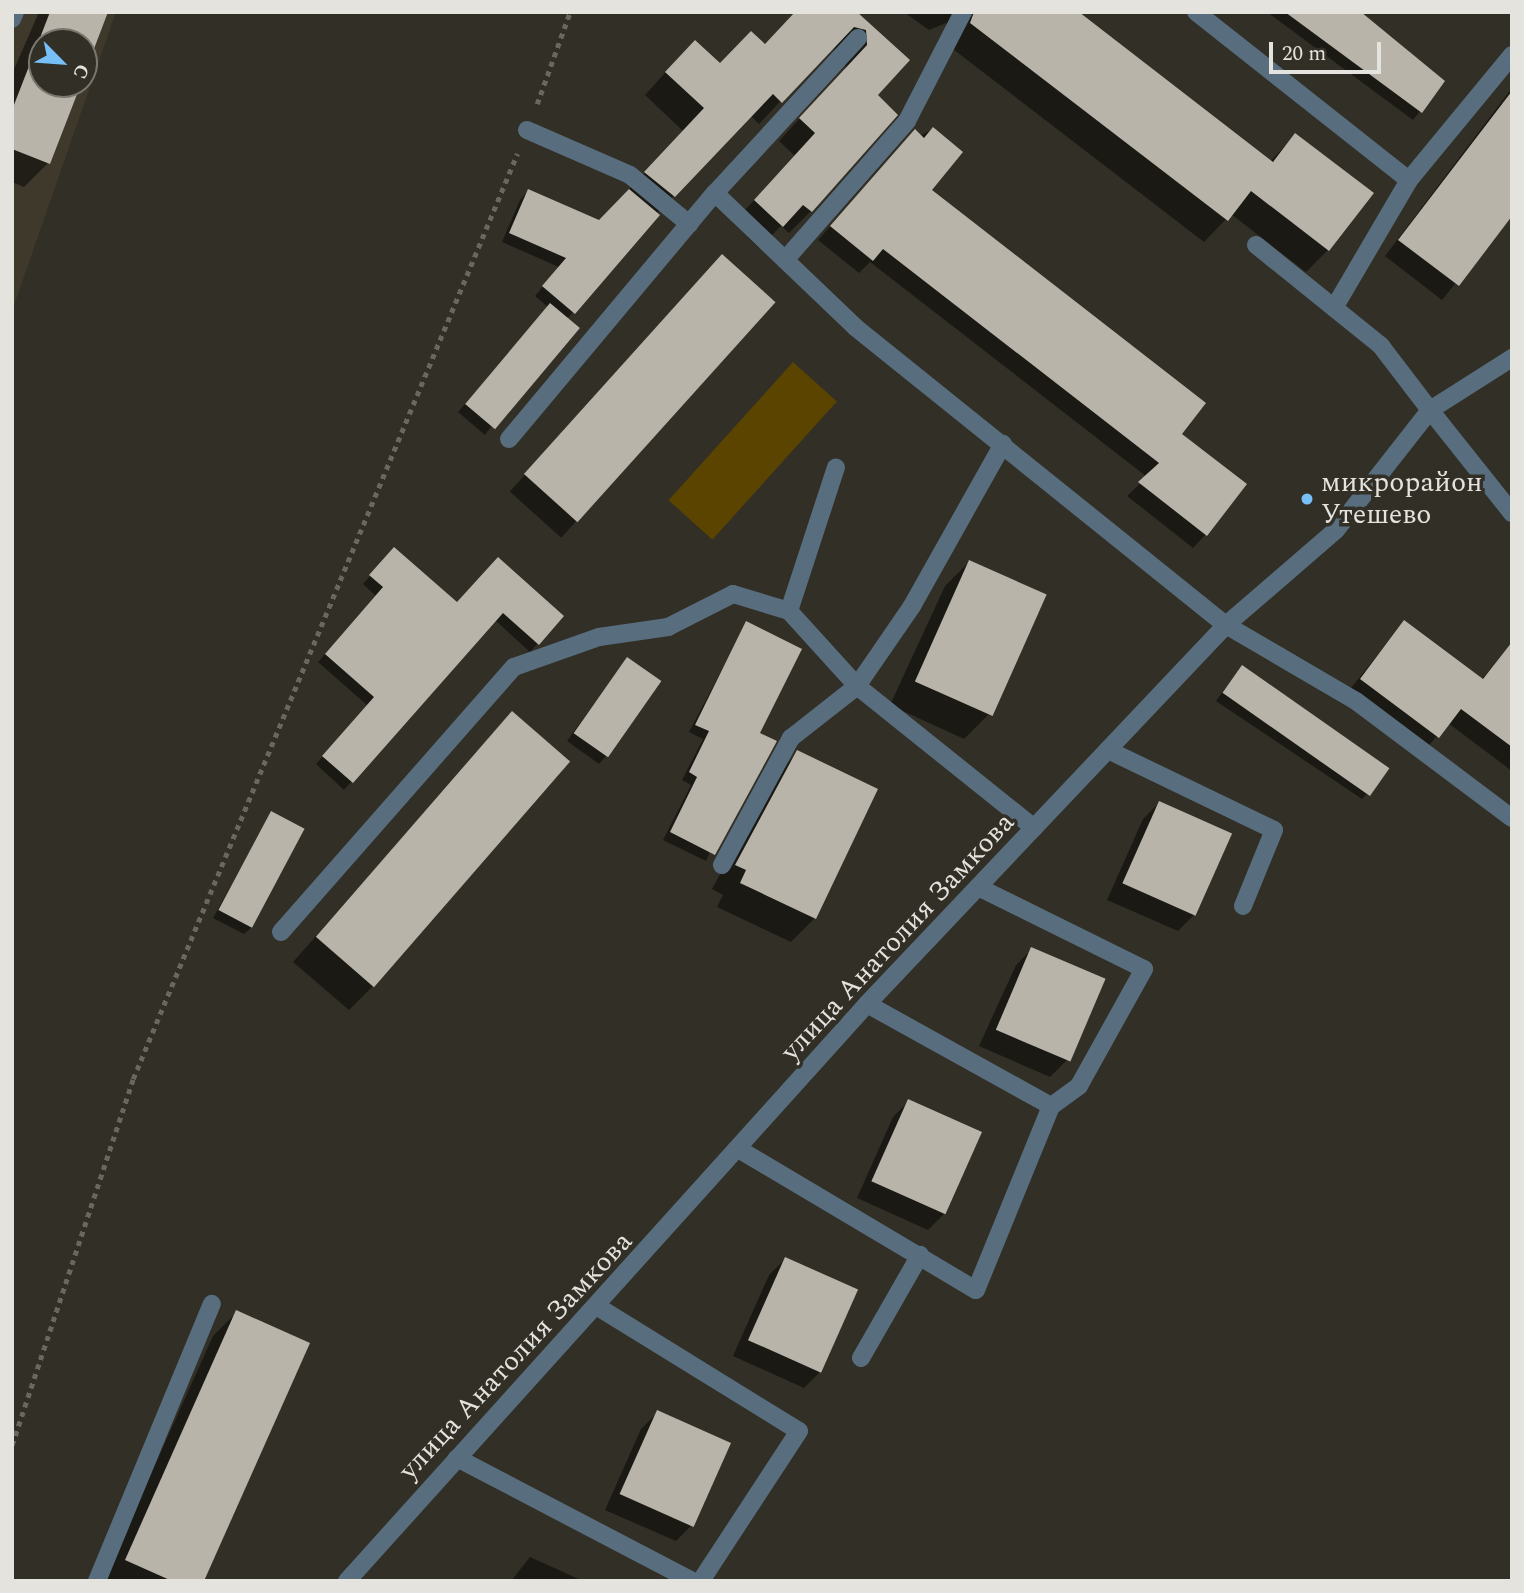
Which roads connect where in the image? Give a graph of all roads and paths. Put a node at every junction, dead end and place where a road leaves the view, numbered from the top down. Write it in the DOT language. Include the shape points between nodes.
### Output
graph roads {
  1 [pos="15,12"];
  2 [pos="570,12"];
  3 [pos="963,12"];
  4 [pos="1196,12"];
  5 [pos="12,19"];
  6 [pos="858,38"];
  7 [pos="1512,55"];
  8 [pos="527,130"];
  9 [pos="1409,180"];
  10 [pos="715,193"];
  11 [pos="689,224"];
  12 [pos="1256,245"];
  13 [pos="785,260"];
  14 [pos="1335,308"];
  15 [pos="1512,358"];
  16 [pos="1430,410"];
  17 [pos="509,439"];
  18 [pos="1003,444"];
  19 [pos="836,467"];
  20 [pos="1512,513"];
  21 [pos="789,611"];
  22 [pos="1226,625"];
  23 [pos="857,686"];
  24 [pos="1108,750"];
  25 [pos="1512,818"];
  26 [pos="1034,828"];
  27 [pos="722,865"];
  28 [pos="978,887"];
  29 [pos="1243,906"];
  30 [pos="281,932"];
  31 [pos="867,1004"];
  32 [pos="1051,1106"];
  33 [pos="740,1150"];
  34 [pos="920,1255"];
  35 [pos="212,1304"];
  36 [pos="598,1307"];
  37 [pos="861,1358"];
  38 [pos="12,1445"];
  39 [pos="457,1458"];
  40 [pos="667,1575"];
  41 [pos="97,1581"];
  42 [pos="348,1581"];
  43 [pos="692,1581"];
  44 [pos="701,1581"];
  1 -- 5 [label="street"];
  2 -- 8 [label="path"];
  3 -- 13 [label="street" via="907,121"];
  4 -- 9 [label="street"];
  6 -- 10 [label="street"];
  7 -- 9 [label="street"];
  8 -- 11 [label="street" via="630,175"];
  8 -- 38 [label="path" via="331,588 133,1079"];
  9 -- 14 [label="street"];
  10 -- 11 [label="street"];
  10 -- 13 [label="street"];
  11 -- 17 [label="street"];
  12 -- 14 [label="street"];
  13 -- 18 [label="street" via="855,327"];
  14 -- 16 [label="street" via="1381,346"];
  15 -- 16 [label="street, улица Анатолия Замкова"];
  16 -- 20 [label="street"];
  16 -- 22 [label="street, улица Анатолия Замкова" via="1336,530"];
  18 -- 22 [label="street"];
  18 -- 23 [label="street" via="912,606"];
  19 -- 21 [label="street"];
  21 -- 23 [label="street"];
  21 -- 30 [label="street" via="733,594 668,627 598,637 514,667"];
  22 -- 24 [label="street, улица Анатолия Замкова"];
  22 -- 25 [label="street" via="1356,701"];
  23 -- 26 [label="street"];
  23 -- 27 [label="street" via="791,738"];
  24 -- 26 [label="street, улица Анатолия Замкова"];
  24 -- 29 [label="street" via="1274,830"];
  26 -- 28 [label="street, улица Анатолия Замкова"];
  28 -- 31 [label="street, улица Анатолия Замкова"];
  28 -- 32 [label="street" via="1144,969 1079,1086"];
  31 -- 32 [label="street"];
  31 -- 33 [label="street, улица Анатолия Замкова"];
  32 -- 34 [label="street" via="976,1290"];
  33 -- 34 [label="street"];
  33 -- 36 [label="street, улица Анатолия Замкова"];
  34 -- 37 [label="street"];
  35 -- 41 [label="street"];
  36 -- 39 [label="street, улица Анатолия Замкова"];
  36 -- 44 [label="street" via="799,1432"];
  39 -- 40 [label="street"];
  39 -- 42 [label="street, улица Анатолия Замкова"];
  40 -- 43 [label="street"];
}
